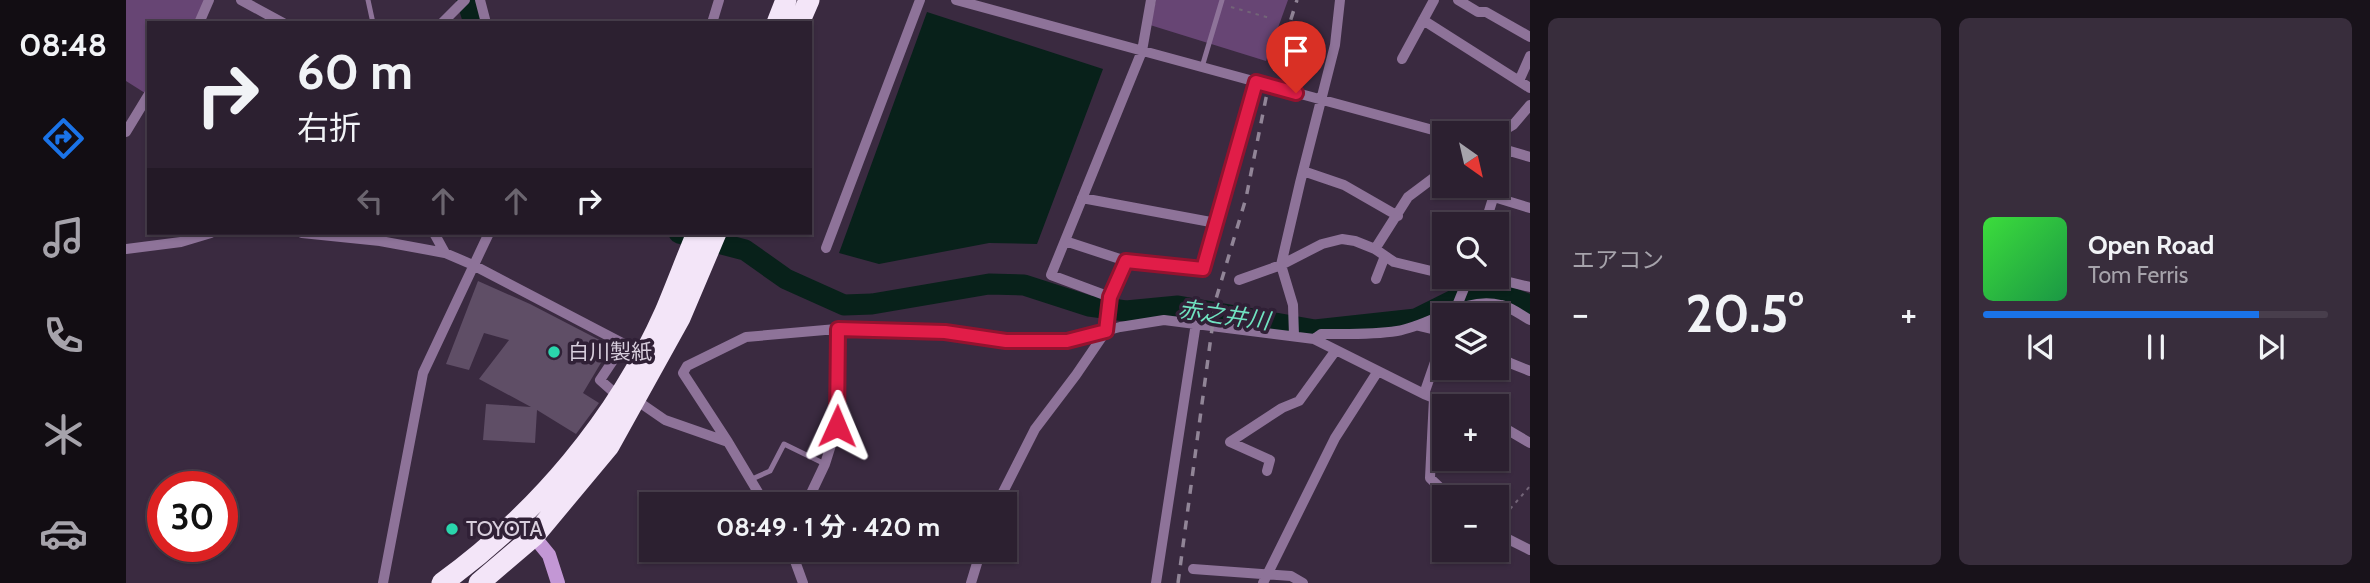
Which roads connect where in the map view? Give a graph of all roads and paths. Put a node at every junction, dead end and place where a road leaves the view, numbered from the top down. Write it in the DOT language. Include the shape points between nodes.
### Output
graph roads {
  1 [pos="209,0"];
  2 [pos="241,0"];
  3 [pos="368,0"];
  4 [pos="480,0"];
  5 [pos="719,0"];
  6 [pos="786,0"];
  7 [pos="808,0"];
  8 [pos="920,0"];
  9 [pos="956,0"];
  10 [pos="1151,0"];
  11 [pos="1340,0"];
  12 [pos="1434,0"];
  13 [pos="1458,0"];
  14 [pos="462,2"];
  15 [pos="1222,2"];
  16 [pos="260,5"];
  17 [pos="1270,18"];
  18 [pos="1423,20"];
  19 [pos="200,21"];
  20 [pos="280,21"];
  21 [pos="373,21"];
  22 [pos="444,21"];
  23 [pos="485,21"];
  24 [pos="713,21"];
  25 [pos="778,21"];
  26 [pos="801,21"];
  27 [pos="1530,37"];
  28 [pos="1142,51"];
  29 [pos="1530,56"];
  30 [pos="1402,59"];
  31 [pos="1202,67"];
  32 [pos="1519,81"];
  33 [pos="1256,82"];
  34 [pos="1530,88"];
  35 [pos="147,97"];
  36 [pos="1322,100"];
  37 [pos="1530,105"];
  38 [pos="1509,127"];
  39 [pos="1432,130"];
  40 [pos="126,132"];
  41 [pos="1509,151"];
  42 [pos="1530,157"];
  43 [pos="1303,171"];
  44 [pos="1432,179"];
  45 [pos="1082,198"];
  46 [pos="1496,198"];
  47 [pos="1530,208"];
  48 [pos="1398,216"];
  49 [pos="1216,223"];
  50 [pos="205,235"];
  51 [pos="322,235"];
  52 [pos="434,235"];
  53 [pos="488,235"];
  54 [pos="1065,242"];
  55 [pos="699,245"];
  56 [pos="826,248"];
  57 [pos="126,249"];
  58 [pos="1380,252"];
  59 [pos="445,253"];
  60 [pos="1126,261"];
  61 [pos="473,265"];
  62 [pos="1282,265"];
  63 [pos="1432,271"];
  64 [pos="1376,279"];
  65 [pos="1239,280"];
  66 [pos="1509,282"];
  67 [pos="1530,287"];
  68 [pos="1109,300"];
  69 [pos="1509,308"];
  70 [pos="1432,320"];
  71 [pos="1530,320"];
  72 [pos="1196,323"];
  73 [pos="1106,325"];
  74 [pos="1419,326"];
  75 [pos="838,329"];
  76 [pos="1432,330"];
  77 [pos="1294,333"];
  78 [pos="1314,338"];
  79 [pos="1336,349"];
  80 [pos="1509,362"];
  81 [pos="1378,370"];
  82 [pos="1530,371"];
  83 [pos="1433,380"];
  84 [pos="1429,396"];
  85 [pos="1432,397"];
  86 [pos="627,398"];
  87 [pos="1509,431"];
  88 [pos="728,442"];
  89 [pos="1530,443"];
  90 [pos="825,464"];
  91 [pos="1267,471"];
  92 [pos="750,479"];
  93 [pos="1437,485"];
  94 [pos="1530,486"];
  95 [pos="758,492"];
  96 [pos="812,492"];
  97 [pos="1003,492"];
  98 [pos="1509,511"];
  99 [pos="519,518"];
  100 [pos="534,536"];
  101 [pos="1509,540"];
  102 [pos="1530,550"];
  103 [pos="795,562"];
  104 [pos="977,562"];
  105 [pos="1193,569"];
  106 [pos="1266,578"];
  107 [pos="383,583"];
  108 [pos="442,583"];
  109 [pos="479,583"];
  110 [pos="558,583"];
  111 [pos="803,583"];
  112 [pos="971,583"];
  113 [pos="1156,583"];
  114 [pos="1303,583"];
  1 -- 19 [label="street"];
  2 -- 16 [label="street"];
  3 -- 21 [label="lane"];
  4 -- 23 [label="street"];
  5 -- 24 [label="street"];
  6 -- 25 [label="highway"];
  7 -- 26 [label="highway"];
  8 -- 56 [label="street"];
  9 -- 28 [label="street"];
  10 -- 28 [label="street"];
  11 -- 36 [label="street"];
  12 -- 18 [label="street"];
  13 -- 27 [label="street"];
  14 -- 22 [label="street"];
  15 -- 17 [label="path"];
  15 -- 31 [label="lane"];
  16 -- 20 [label="street"];
  18 -- 30 [label="street"];
  18 -- 32 [label="street"];
  28 -- 31 [label="street"];
  28 -- 45 [label="street"];
  29 -- 32 [label="street"];
  31 -- 33 [label="street"];
  32 -- 34 [label="street"];
  33 -- 36 [label="street"];
  33 -- 49 [label="street"];
  35 -- 40 [label="street"];
  36 -- 39 [label="street"];
  36 -- 43 [label="street"];
  37 -- 38 [label="street"];
  41 -- 42 [label="street"];
  43 -- 48 [label="street" via="1344,185"];
  43 -- 62 [label="street"];
  44 -- 48 [label="street" via="1408,197"];
  45 -- 49 [label="street"];
  45 -- 54 [label="street"];
  46 -- 47 [label="street"];
  48 -- 58 [label="street"];
  49 -- 60 [label="street" via="1203,269"];
  50 -- 57 [label="street" via="181,243"];
  51 -- 59 [label="street"];
  52 -- 59 [label="street"];
  53 -- 61 [label="street"];
  54 -- 60 [label="street"];
  54 -- 68 [label="street" via="1051,275"];
  55 -- 86 [label="highway" via="680,318"];
  58 -- 62 [label="street" via="1342,239"];
  58 -- 63 [label="street" via="1394,262"];
  58 -- 64 [label="street"];
  59 -- 61 [label="street"];
  60 -- 68 [label="street"];
  61 -- 86 [label="street" via="624,344 600,380"];
  61 -- 107 [label="street" via="423,373"];
  62 -- 65 [label="street"];
  62 -- 77 [label="street" via="1293,305"];
  66 -- 67 [label="street"];
  68 -- 73 [label="street"];
  69 -- 71 [label="street"];
  70 -- 74 [label="street"];
  72 -- 73 [label="street" via="1164,320"];
  72 -- 77 [label="street"];
  72 -- 113 [label="street"];
  73 -- 75 [label="street" via="1067,341"];
  73 -- 97 [label="street" via="1035,429"];
  74 -- 76 [label="street"];
  74 -- 78 [label="street"];
  75 -- 88 [label="street" via="746,337 687,366 683,373"];
  75 -- 90 [label="street" via="837,426"];
  77 -- 78 [label="street"];
  78 -- 79 [label="street"];
  79 -- 81 [label="street"];
  79 -- 91 [label="street" via="1299,401 1230,442 1270,460"];
  80 -- 82 [label="street"];
  81 -- 84 [label="street"];
  81 -- 106 [label="street" via="1335,438"];
  83 -- 84 [label="street"];
  84 -- 85 [label="street"];
  84 -- 93 [label="street" via="1430,478"];
  86 -- 88 [label="street" via="665,420"];
  86 -- 99 [label="highway"];
  86 -- 100 [label="highway" via="609,446"];
  87 -- 89 [label="street"];
  88 -- 92 [label="street"];
  90 -- 92 [label="lane" via="784,444 769,471"];
  90 -- 96 [label="street"];
  92 -- 95 [label="street"];
  94 -- 98 [label="path"];
  99 -- 100 [label="street"];
  99 -- 108 [label="highway"];
  100 -- 109 [label="highway"];
  100 -- 110 [label="street" via="549,555"];
  101 -- 102 [label="street"];
  103 -- 111 [label="street"];
  104 -- 112 [label="street"];
  105 -- 106 [label="street"];
  106 -- 114 [label="street" via="1291,576"];
}
